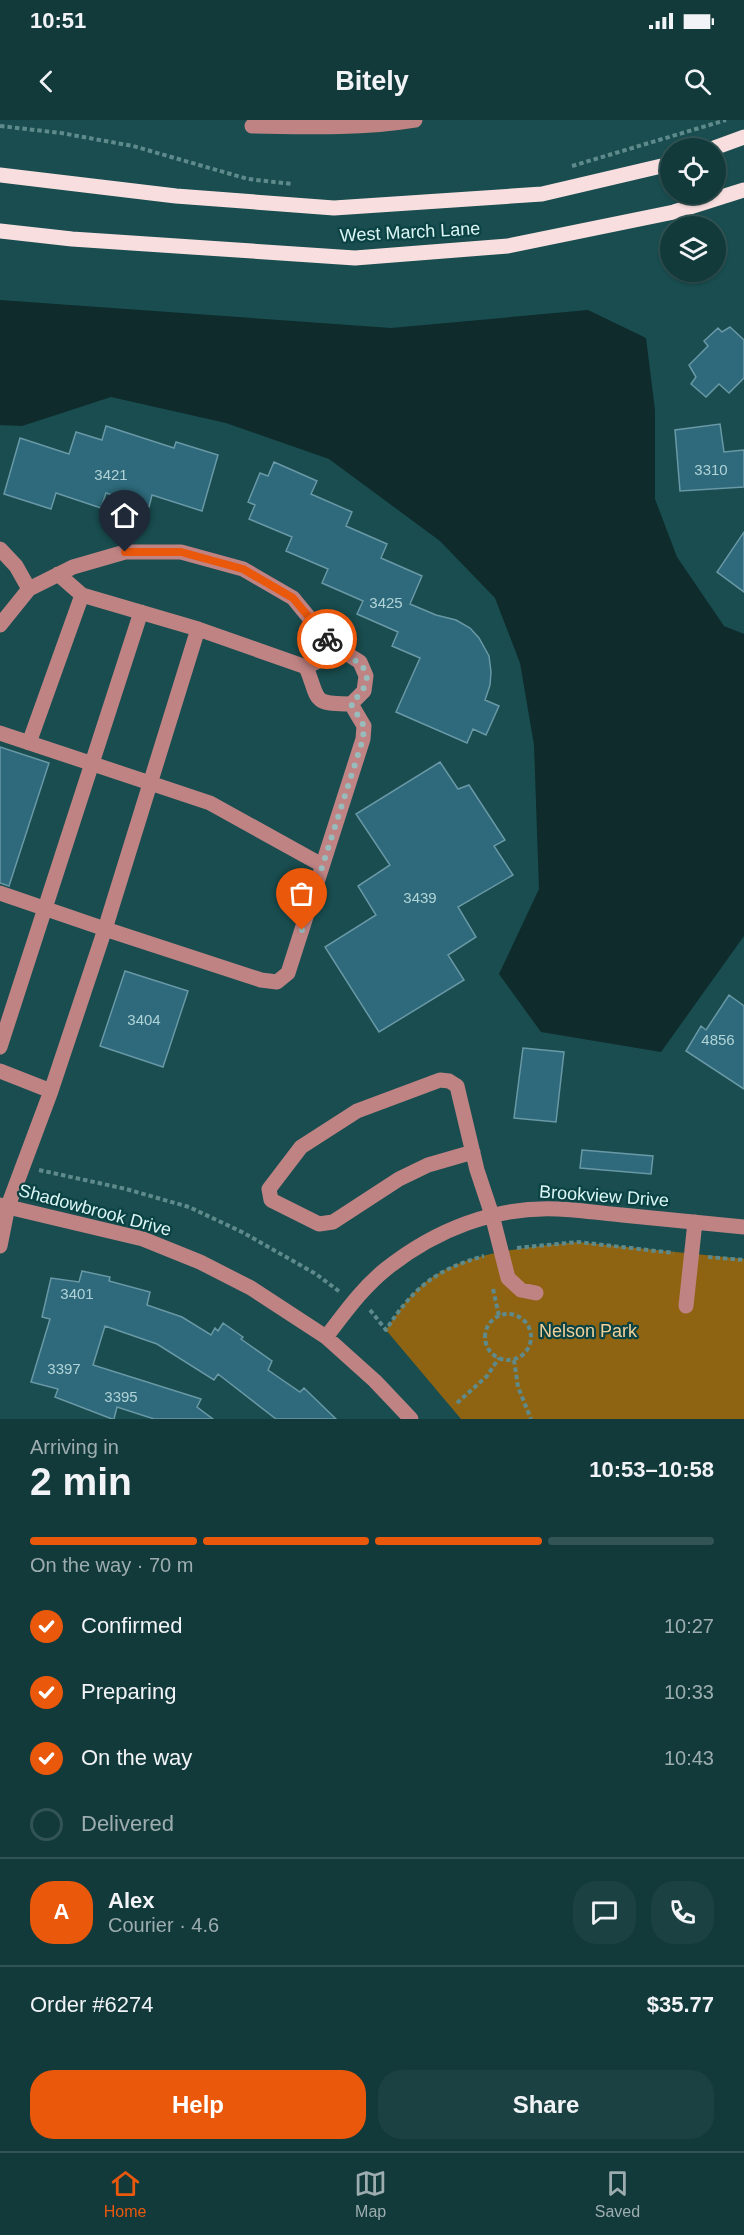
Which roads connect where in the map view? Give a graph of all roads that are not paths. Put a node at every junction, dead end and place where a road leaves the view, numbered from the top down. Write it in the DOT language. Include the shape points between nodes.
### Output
graph roads {
  1 [pos="415,120"];
  2 [pos="252,126"];
  3 [pos="744,137"];
  4 [pos="726,144"];
  5 [pos="660,166"];
  6 [pos="0,175"];
  7 [pos="744,190"];
  8 [pos="0,231"];
  9 [pos="0,549"];
  10 [pos="58,574"];
  11 [pos="29,589"];
  12 [pos="82,595"];
  13 [pos="141,612"];
  14 [pos="0,625"];
  15 [pos="198,629"];
  16 [pos="340,650"];
  17 [pos="306,668"];
  18 [pos="351,704"];
  19 [pos="0,733"];
  20 [pos="29,743"];
  21 [pos="93,765"];
  22 [pos="149,783"];
  23 [pos="322,865"];
  24 [pos="0,894"];
  25 [pos="46,908"];
  26 [pos="105,929"];
  27 [pos="0,1047"];
  28 [pos="0,1071"];
  29 [pos="51,1091"];
  30 [pos="473,1152"];
  31 [pos="4,1206"];
  32 [pos="492,1215"];
  33 [pos="695,1222"];
  34 [pos="744,1227"];
  35 [pos="0,1246"];
  36 [pos="536,1293"];
  37 [pos="686,1306"];
  38 [pos="326,1337"];
  39 [pos="411,1419"];
  1 -- 2 [label="street" via="339,128"];
  3 -- 4 [label="main road"];
  5 -- 6 [label="main road, West March Lane" via="542,194 334,208 176,196"];
  7 -- 8 [label="main road, West March Lane" via="674,212 508,246 355,258"];
  9 -- 11 [label="street"];
  10 -- 11 [label="street"];
  10 -- 12 [label="street"];
  10 -- 16 [label="street" via="125,552 181,552 243,569 293,598"];
  11 -- 14 [label="street"];
  12 -- 13 [label="street"];
  12 -- 20 [label="street"];
  13 -- 15 [label="street"];
  13 -- 21 [label="street"];
  15 -- 17 [label="street"];
  15 -- 22 [label="street"];
  16 -- 17 [label="street"];
  16 -- 18 [label="street" via="360,662 366,676 364,691"];
  17 -- 18 [label="street" via="315,695 326,704"];
  18 -- 23 [label="street" via="364,726 363,739"];
  19 -- 20 [label="street"];
  20 -- 21 [label="street"];
  21 -- 22 [label="street"];
  21 -- 25 [label="street"];
  22 -- 23 [label="street" via="210,803"];
  22 -- 26 [label="street"];
  23 -- 26 [label="street" via="288,973 277,982"];
  24 -- 25 [label="street"];
  25 -- 26 [label="street"];
  25 -- 27 [label="street"];
  26 -- 29 [label="street"];
  28 -- 29 [label="street"];
  29 -- 31 [label="street"];
  30 -- 30 [label="street" via="457,1086 440,1080 357,1111 301,1147 270,1189 271,1200 319,1224 333,1222 399,1179 428,1165"];
  30 -- 32 [label="street"];
  31 -- 35 [label="street"];
  31 -- 38 [label="street, Shadowbrook Drive" via="143,1239 200,1262 251,1288"];
  32 -- 33 [label="street, Brookview Drive" via="556,1209"];
  32 -- 36 [label="street" via="508,1278 521,1290"];
  32 -- 38 [label="street, Brookview Drive" via="448,1230 384,1270"];
  33 -- 34 [label="street, Brookview Drive"];
  33 -- 37 [label="street"];
  38 -- 39 [label="street, Shadowbrook Drive"];
}
